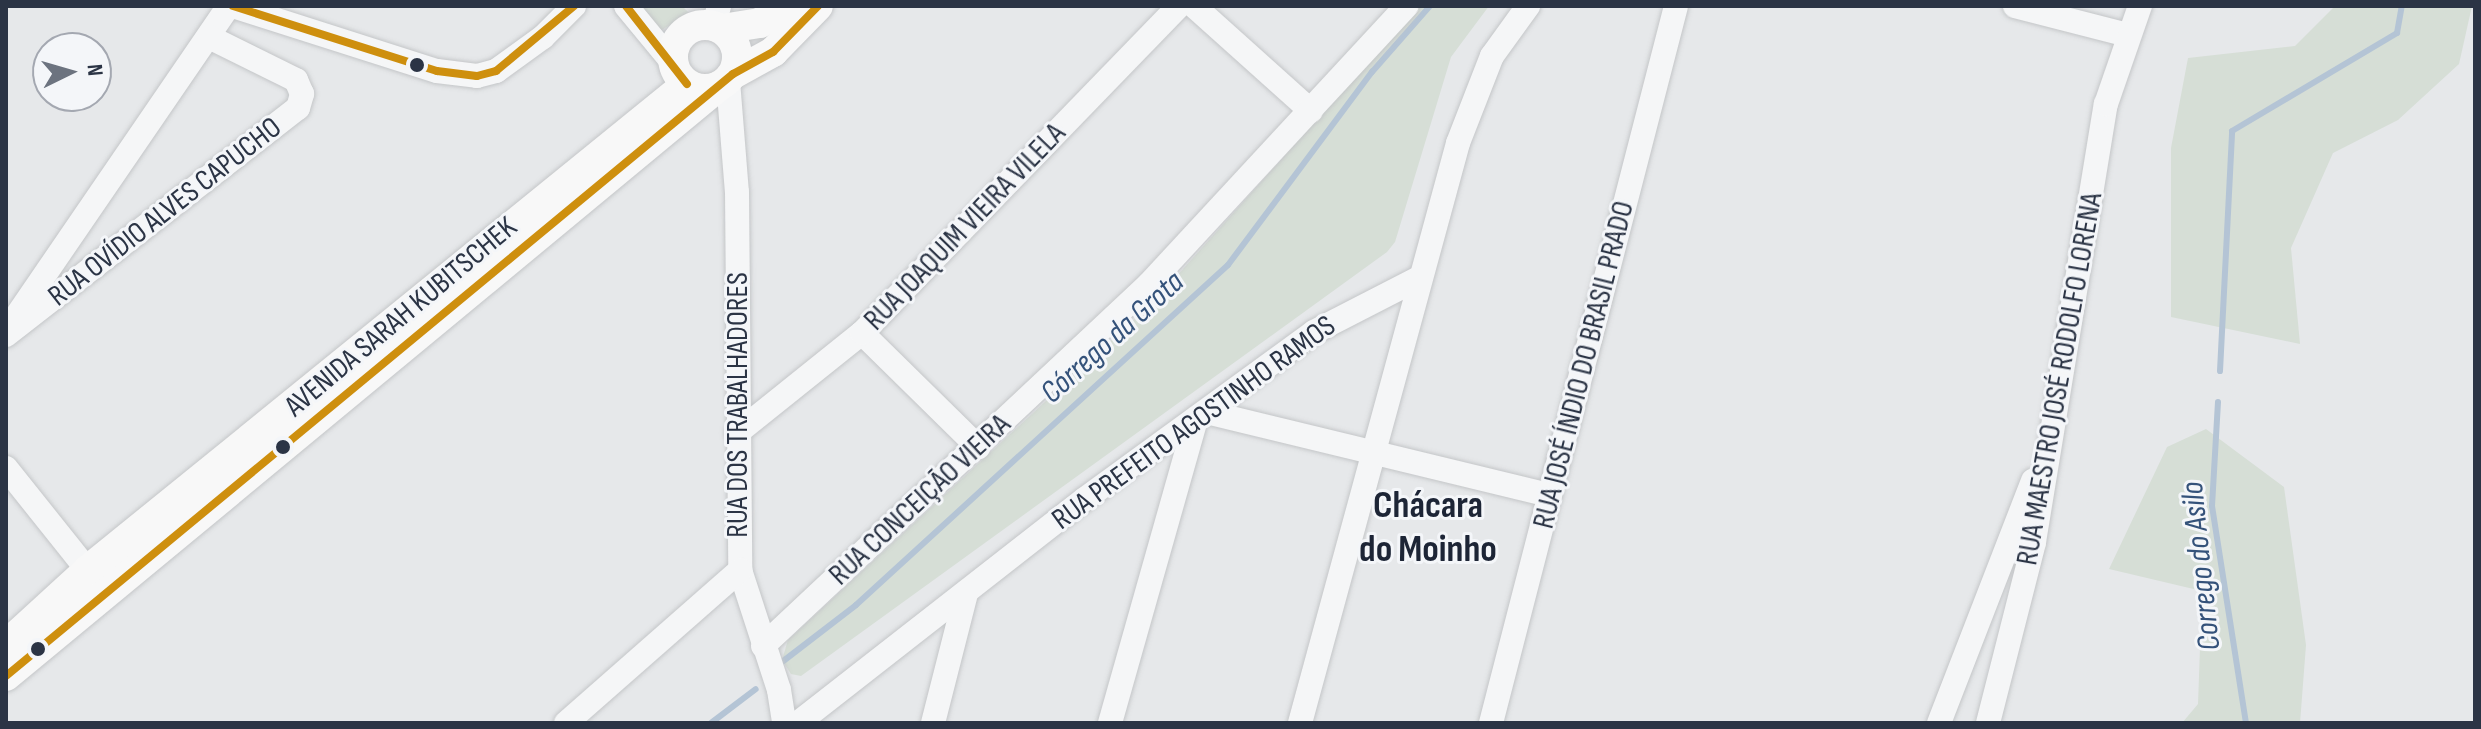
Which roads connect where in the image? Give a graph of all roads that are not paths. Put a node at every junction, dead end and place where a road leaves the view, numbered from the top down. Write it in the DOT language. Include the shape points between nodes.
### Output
graph roads {
  1 [pos="231,6"];
  2 [pos="574,6"];
  3 [pos="626,6"];
  4 [pos="785,6"];
  5 [pos="818,6"];
  6 [pos="1179,6"];
  7 [pos="1194,6"];
  8 [pos="1406,6"];
  9 [pos="1528,6"];
  10 [pos="1676,6"];
  11 [pos="2015,6"];
  12 [pos="2140,6"];
  13 [pos="712,18"];
  14 [pos="2128,35"];
  15 [pos="209,37"];
  16 [pos="680,74"];
  17 [pos="726,81"];
  18 [pos="1311,111"];
  19 [pos="599,171"];
  20 [pos="1417,279"];
  21 [pos="6,333"];
  22 [pos="862,333"];
  23 [pos="1201,415"];
  24 [pos="737,433"];
  25 [pos="2049,442"];
  26 [pos="978,447"];
  27 [pos="1372,449"];
  28 [pos="6,468"];
  29 [pos="1550,495"];
  30 [pos="740,570"];
  31 [pos="96,580"];
  32 [pos="966,594"];
  33 [pos="6,645"];
  34 [pos="763,646"];
  35 [pos="6,676"];
  36 [pos="566,723"];
  37 [pos="784,723"];
  38 [pos="798,723"];
  39 [pos="933,723"];
  40 [pos="1110,723"];
  41 [pos="1300,723"];
  42 [pos="1491,723"];
  43 [pos="1939,723"];
  44 [pos="1988,723"];
  1 -- 2 [label="street" via="461,76 496,71 566,19"];
  1 -- 15 [label="street"];
  3 -- 16 [label="street"];
  4 -- 13 [label="main road" via="760,23"];
  5 -- 17 [label="main road, AVENIDA SARAH KUBITSCHEK" via="773,52"];
  6 -- 22 [label="street, RUA JOAQUIM VIEIRA VILELA"];
  7 -- 18 [label="street"];
  8 -- 18 [label="street, RUA CONCEIÇÃO VIEIRA"];
  9 -- 20 [label="street" via="1492,56 1473,96"];
  10 -- 29 [label="street, RUA JOSÉ ÍNDIO DO BRASIL PRADO"];
  11 -- 14 [label="street"];
  12 -- 14 [label="street, RUA MAESTRO JOSÉ RODOLFO LORENA"];
  13 -- 16 [label="main road" via="680,36"];
  13 -- 17 [label="main road" via="737,49"];
  14 -- 25 [label="street, RUA MAESTRO JOSÉ RODOLFO LORENA" via="2106,104"];
  15 -- 21 [label="street"];
  15 -- 21 [label="street, RUA OVÍDIO ALVES CAPUCHO" via="296,80 302,94 298,108"];
  16 -- 17 [label="main road"];
  16 -- 19 [label="main road, AVENIDA SARAH KUBITSCHEK"];
  17 -- 19 [label="main road, AVENIDA SARAH KUBITSCHEK"];
  17 -- 24 [label="street, RUA DOS TRABALHADORES" via="737,192"];
  18 -- 26 [label="street, RUA CONCEIÇÃO VIEIRA" via="1149,284"];
  19 -- 31 [label="main road, AVENIDA SARAH KUBITSCHEK"];
  20 -- 23 [label="street, RUA PREFEITO AGOSTINHO RAMOS" via="1314,332"];
  20 -- 27 [label="street"];
  22 -- 24 [label="street, RUA JOAQUIM VIEIRA VILELA"];
  22 -- 26 [label="street"];
  23 -- 27 [label="street"];
  23 -- 32 [label="street, RUA PREFEITO AGOSTINHO RAMOS"];
  23 -- 40 [label="street"];
  24 -- 30 [label="street, RUA DOS TRABALHADORES"];
  25 -- 43 [label="street"];
  25 -- 44 [label="street, RUA MAESTRO JOSÉ RODOLFO LORENA" via="2034,542"];
  26 -- 34 [label="street, RUA CONCEIÇÃO VIEIRA"];
  27 -- 29 [label="street"];
  27 -- 41 [label="street"];
  28 -- 31 [label="street"];
  29 -- 42 [label="street, RUA JOSÉ ÍNDIO DO BRASIL PRADO"];
  30 -- 34 [label="street, RUA DOS TRABALHADORES"];
  30 -- 36 [label="street"];
  31 -- 33 [label="main road, AVENIDA SARAH KUBITSCHEK"];
  31 -- 35 [label="main road, AVENIDA SARAH KUBITSCHEK"];
  32 -- 38 [label="street, RUA PREFEITO AGOSTINHO RAMOS"];
  32 -- 39 [label="street"];
  34 -- 37 [label="street, RUA DOS TRABALHADORES"];
}
